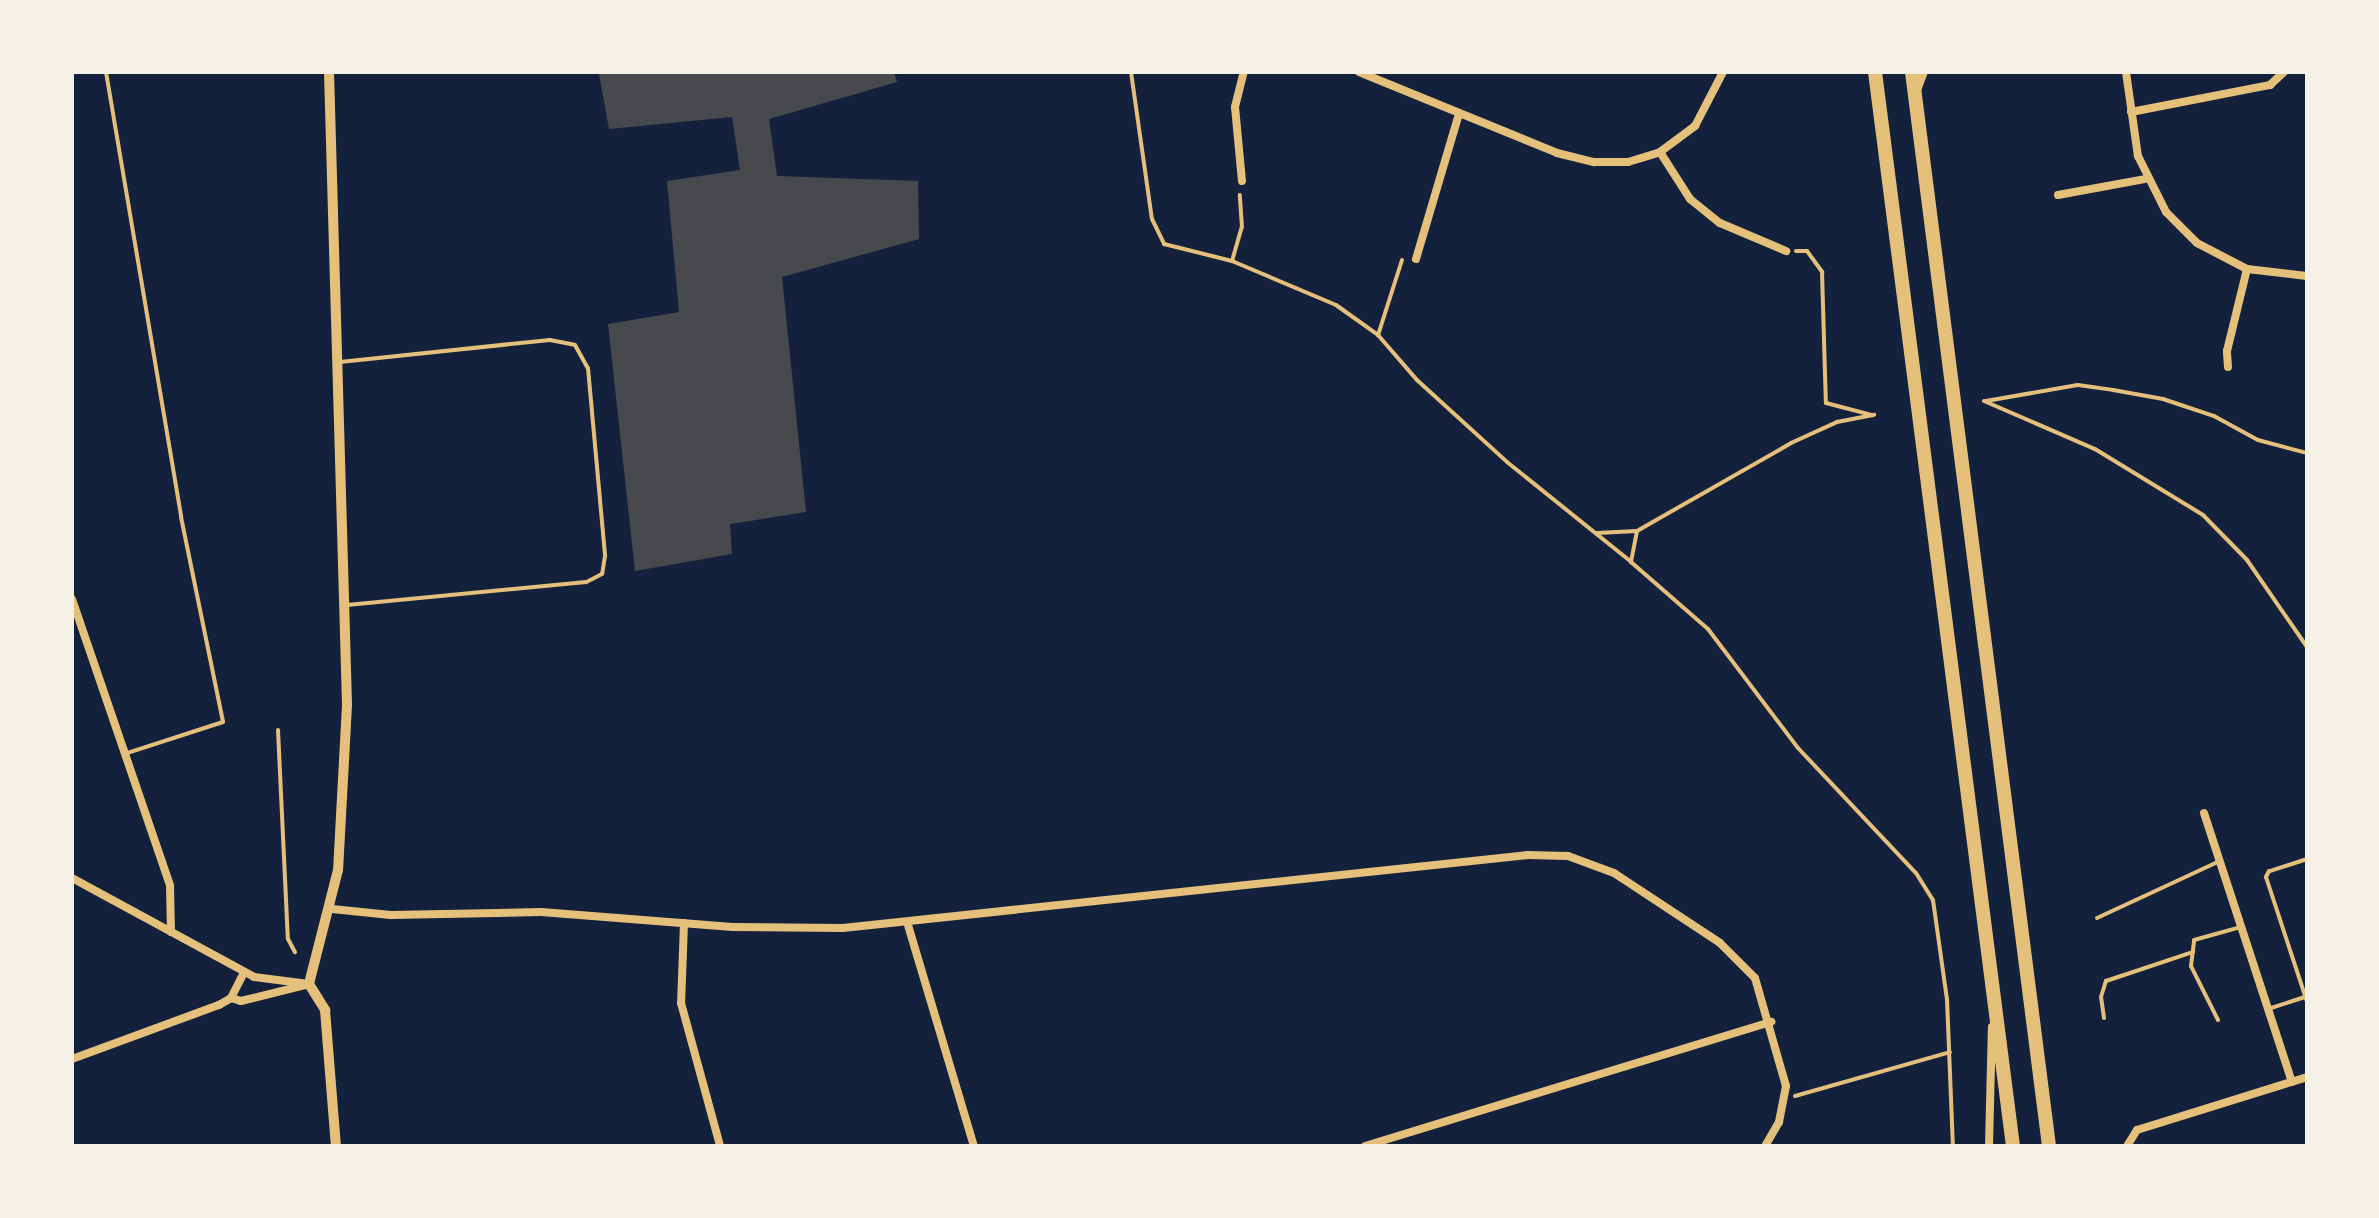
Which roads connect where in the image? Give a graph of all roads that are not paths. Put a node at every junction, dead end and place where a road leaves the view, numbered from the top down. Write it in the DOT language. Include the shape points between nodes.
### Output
graph roads {
  1 [pos="106,72"];
  2 [pos="329,72"];
  3 [pos="1244,72"];
  4 [pos="1359,72"];
  5 [pos="1723,72"];
  6 [pos="1875,72"];
  7 [pos="1912,72"];
  8 [pos="1924,72"];
  9 [pos="2126,72"];
  10 [pos="2284,72"];
  11 [pos="1915,97"];
  12 [pos="2131,112"];
  13 [pos="1459,114"];
  14 [pos="1660,152"];
  15 [pos="2145,179"];
  16 [pos="1242,181"];
  17 [pos="2058,195"];
  18 [pos="1786,251"];
  19 [pos="1416,259"];
  20 [pos="2247,269"];
  21 [pos="2307,276"];
  22 [pos="340,362"];
  23 [pos="2228,367"];
  24 [pos="72,599"];
  25 [pos="346,605"];
  26 [pos="125,754"];
  27 [pos="2204,813"];
  28 [pos="2307,859"];
  29 [pos="2220,861"];
  30 [pos="72,878"];
  31 [pos="332,909"];
  32 [pos="2097,918"];
  33 [pos="684,923"];
  34 [pos="908,925"];
  35 [pos="2241,927"];
  36 [pos="171,932"];
  37 [pos="2193,952"];
  38 [pos="244,972"];
  39 [pos="309,984"];
  40 [pos="2304,996"];
  41 [pos="231,998"];
  42 [pos="2307,1002"];
  43 [pos="2268,1009"];
  44 [pos="1992,1015"];
  45 [pos="2104,1018"];
  46 [pos="2218,1020"];
  47 [pos="1771,1022"];
  48 [pos="72,1059"];
  49 [pos="2307,1077"];
  50 [pos="2292,1082"];
  51 [pos="336,1146"];
  52 [pos="720,1146"];
  53 [pos="974,1146"];
  54 [pos="1365,1146"];
  55 [pos="1765,1146"];
  56 [pos="1989,1146"];
  57 [pos="2013,1146"];
  58 [pos="2049,1146"];
  59 [pos="2127,1146"];
  1 -- 26 [label="lane" via="181,517 223,722"];
  2 -- 22 [label="street"];
  3 -- 16 [label="street" via="1235,107"];
  4 -- 13 [label="street"];
  5 -- 14 [label="street" via="1695,126"];
  6 -- 44 [label="highway"];
  7 -- 11 [label="highway"];
  8 -- 11 [label="street"];
  9 -- 12 [label="street"];
  10 -- 12 [label="street" via="2270,85"];
  11 -- 58 [label="highway"];
  12 -- 15 [label="street"];
  13 -- 14 [label="street" via="1594,162 1628,162"];
  13 -- 19 [label="street"];
  14 -- 18 [label="street" via="1690,199 1720,223"];
  15 -- 17 [label="street"];
  15 -- 20 [label="street" via="2166,212 2197,243"];
  20 -- 21 [label="street"];
  20 -- 23 [label="street" via="2227,351"];
  22 -- 25 [label="street"];
  22 -- 25 [label="lane" via="550,340 575,345 588,368 605,556 602,574 586,582"];
  24 -- 26 [label="street"];
  25 -- 31 [label="street" via="342,819"];
  26 -- 36 [label="street" via="170,886"];
  27 -- 29 [label="street"];
  28 -- 40 [label="lane" via="2269,871 2266,877"];
  29 -- 32 [label="lane"];
  29 -- 35 [label="street"];
  30 -- 36 [label="street"];
  31 -- 33 [label="street" via="391,915 541,912"];
  31 -- 39 [label="street"];
  33 -- 34 [label="street"];
  33 -- 52 [label="street" via="681,1003"];
  34 -- 47 [label="street" via="1560,855 1614,873 1736,955 1755,978"];
  34 -- 53 [label="street"];
  35 -- 37 [label="lane" via="2194,940"];
  35 -- 43 [label="street"];
  36 -- 38 [label="street"];
  37 -- 45 [label="lane" via="2106,981 2101,997"];
  37 -- 46 [label="lane" via="2191,966"];
  38 -- 39 [label="street" via="264,980"];
  38 -- 41 [label="street"];
  39 -- 41 [label="street" via="241,1001"];
  39 -- 51 [label="street" via="325,1010"];
  40 -- 42 [label="lane"];
  40 -- 43 [label="lane"];
  41 -- 48 [label="street"];
  43 -- 50 [label="street"];
  44 -- 56 [label="street"];
  44 -- 57 [label="highway"];
  47 -- 54 [label="street"];
  47 -- 55 [label="street" via="1785,1073 1785,1099"];
  49 -- 50 [label="street"];
  50 -- 59 [label="street" via="2137,1130"];
}
